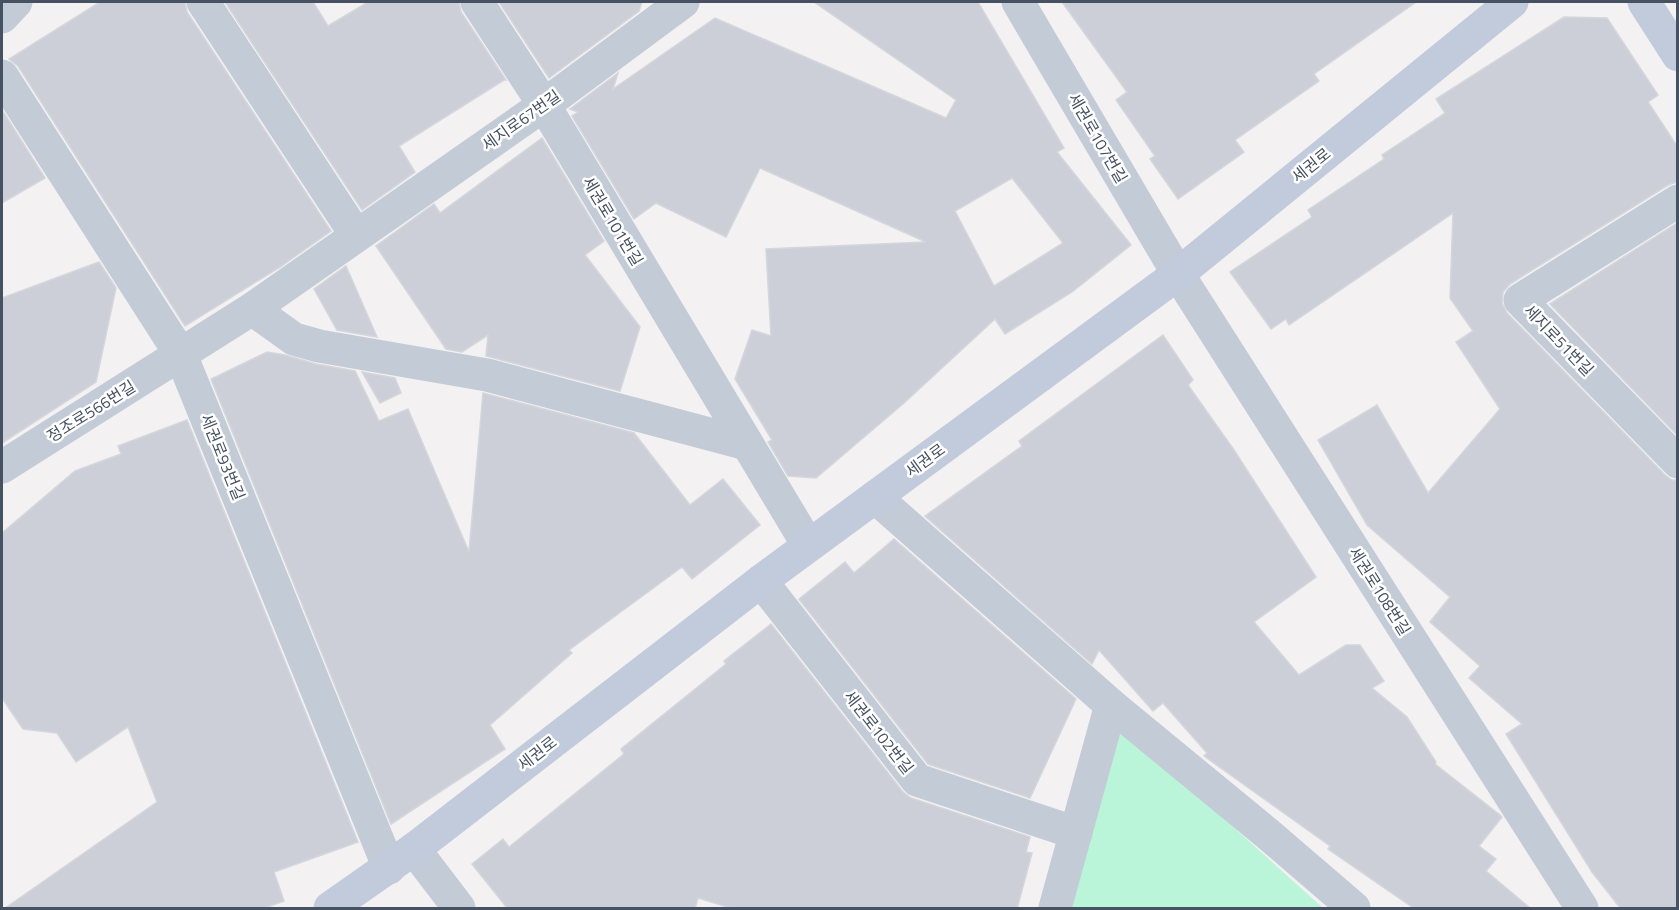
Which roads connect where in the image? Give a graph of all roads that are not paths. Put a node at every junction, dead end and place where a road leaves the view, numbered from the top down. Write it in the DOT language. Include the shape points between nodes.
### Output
graph roads {
  1 [pos="16,2"];
  2 [pos="203,2"];
  3 [pos="477,2"];
  4 [pos="683,2"];
  5 [pos="1018,2"];
  6 [pos="1512,2"];
  7 [pos="1644,2"];
  8 [pos="2,17"];
  9 [pos="1677,55"];
  10 [pos="2,76"];
  11 [pos="544,105"];
  12 [pos="1677,201"];
  13 [pos="356,235"];
  14 [pos="1179,274"];
  15 [pos="252,309"];
  16 [pos="181,355"];
  17 [pos="747,444"];
  18 [pos="1677,462"];
  19 [pos="2,467"];
  20 [pos="875,496"];
  21 [pos="808,545"];
  22 [pos="760,580"];
  23 [pos="1111,705"];
  24 [pos="1076,832"];
  25 [pos="401,858"];
  26 [pos="330,909"];
  27 [pos="459,909"];
  28 [pos="1055,909"];
  29 [pos="1354,909"];
  30 [pos="1582,909"];
  1 -- 8 [label="street"];
  2 -- 13 [label="street"];
  3 -- 11 [label="street, 세권로101번길"];
  4 -- 11 [label="street, 세지로67번길"];
  5 -- 14 [label="street, 세권로107번길"];
  6 -- 14 [label="street, 세권로"];
  7 -- 9 [label="street"];
  10 -- 16 [label="street, 세권로93번길"];
  11 -- 13 [label="street, 세지로67번길"];
  11 -- 17 [label="street, 세권로101번길"];
  12 -- 18 [label="street, 세지로51번길" via="1520,300"];
  13 -- 15 [label="street, 세지로67번길"];
  14 -- 20 [label="street, 세권로"];
  14 -- 30 [label="street, 세권로108번길"];
  15 -- 16 [label="street, 세지로67번길"];
  15 -- 17 [label="street" via="294,339 319,346 487,375"];
  16 -- 19 [label="street, 정조로566번길"];
  16 -- 25 [label="street, 세권로93번길"];
  17 -- 21 [label="street, 세권로101번길"];
  20 -- 21 [label="street, 세권로"];
  20 -- 23 [label="street"];
  21 -- 22 [label="street, 세권로"];
  22 -- 24 [label="street, 세권로102번길" via="917,780"];
  22 -- 25 [label="street, 세권로"];
  23 -- 24 [label="street"];
  23 -- 29 [label="street"];
  24 -- 28 [label="street"];
  25 -- 26 [label="street, 세권로"];
  25 -- 27 [label="street, 세권로93번길"];
}
